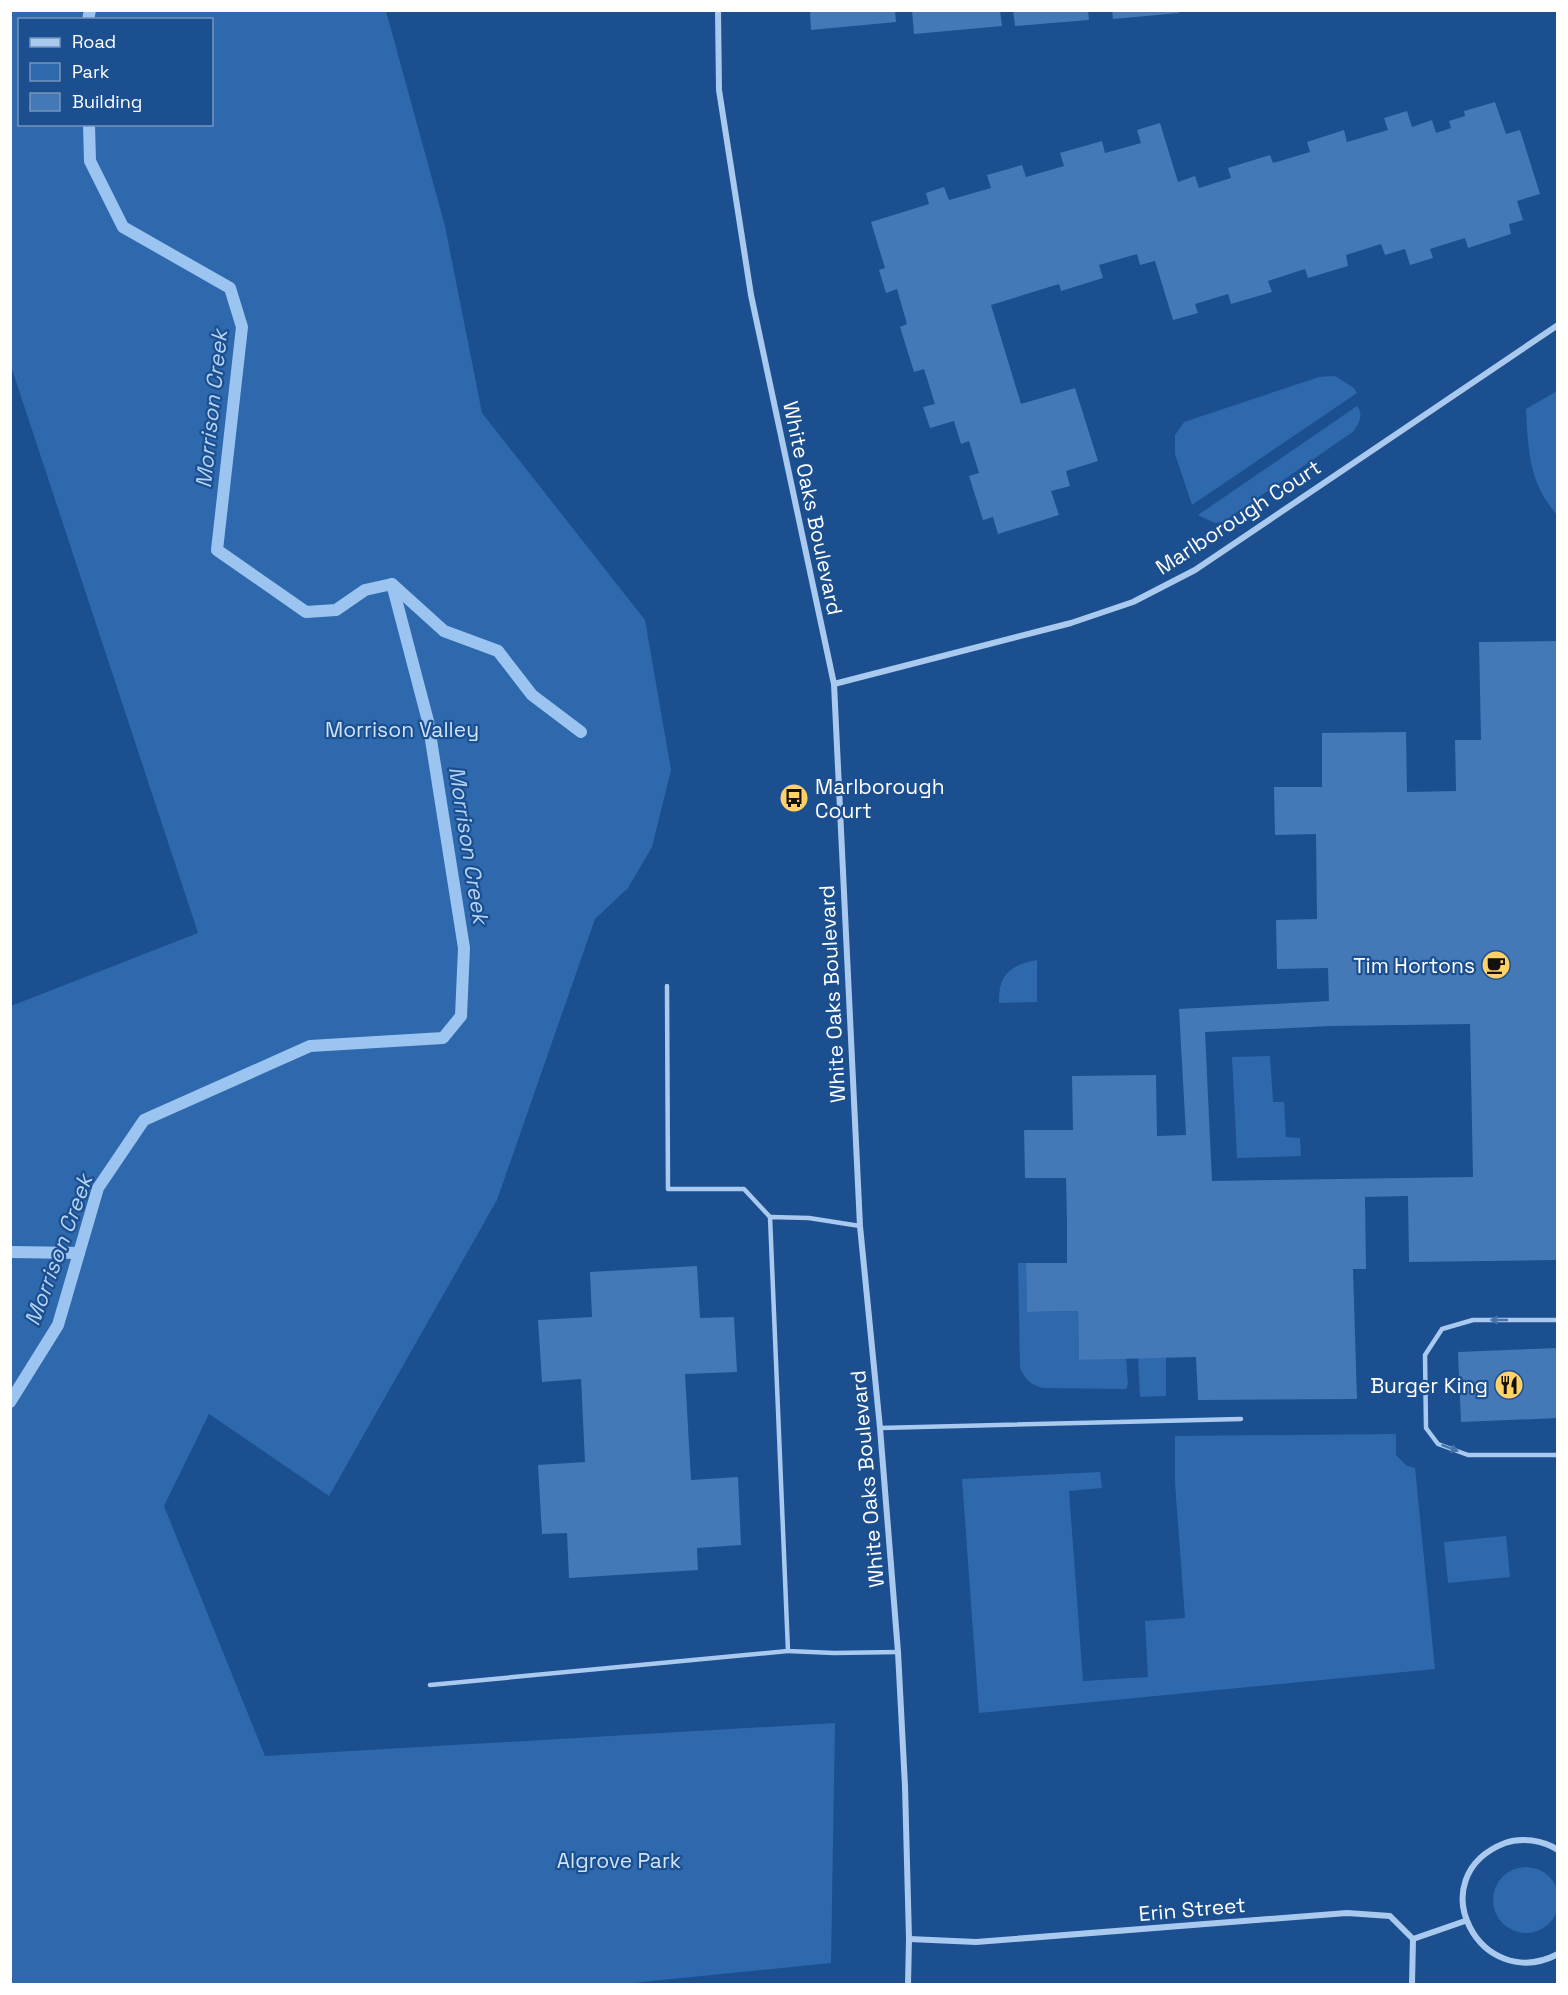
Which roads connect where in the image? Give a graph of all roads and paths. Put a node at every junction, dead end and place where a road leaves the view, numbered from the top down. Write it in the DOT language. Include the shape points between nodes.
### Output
graph roads {
  1 [pos="718,10"];
  2 [pos="1557,325"];
  3 [pos="834,684"];
  4 [pos="667,986"];
  5 [pos="770,1217"];
  6 [pos="860,1226"];
  7 [pos="1557,1320"];
  8 [pos="1241,1419"];
  9 [pos="880,1428"];
  10 [pos="1557,1455"];
  11 [pos="788,1651"];
  12 [pos="898,1652"];
  13 [pos="430,1685"];
  14 [pos="1557,1850"];
  15 [pos="1465,1921"];
  16 [pos="909,1939"];
  17 [pos="1413,1939"];
  18 [pos="1557,1954"];
  19 [pos="908,1984"];
  20 [pos="1412,1984"];
  1 -- 3 [label="street, White Oaks Boulevard" via="719,90 751,295"];
  2 -- 3 [label="street, Marlborough Court" via="1195,570 1133,602 1071,623"];
  3 -- 6 [label="street, White Oaks Boulevard"];
  4 -- 5 [label="lane" via="668,1189 744,1190"];
  5 -- 6 [label="lane"];
  5 -- 11 [label="lane"];
  6 -- 9 [label="street, White Oaks Boulevard"];
  7 -- 10 [label="lane, one-way" via="1473,1320 1442,1329 1425,1355 1426,1428 1438,1444 1468,1455"];
  8 -- 9 [label="lane"];
  9 -- 12 [label="street, White Oaks Boulevard"];
  11 -- 12 [label="lane"];
  11 -- 13 [label="lane"];
  12 -- 16 [label="street, White Oaks Boulevard"];
  14 -- 15 [label="street" via="1532,1840 1492,1848 1476,1862 1466,1880 1462,1901"];
  15 -- 17 [label="street"];
  15 -- 18 [label="street" via="1474,1939 1507,1962 1527,1964"];
  16 -- 17 [label="street, Erin Street" via="976,1942 1347,1913 1390,1916"];
  16 -- 19 [label="street, White Oaks Boulevard"];
  17 -- 20 [label="street"];
}
